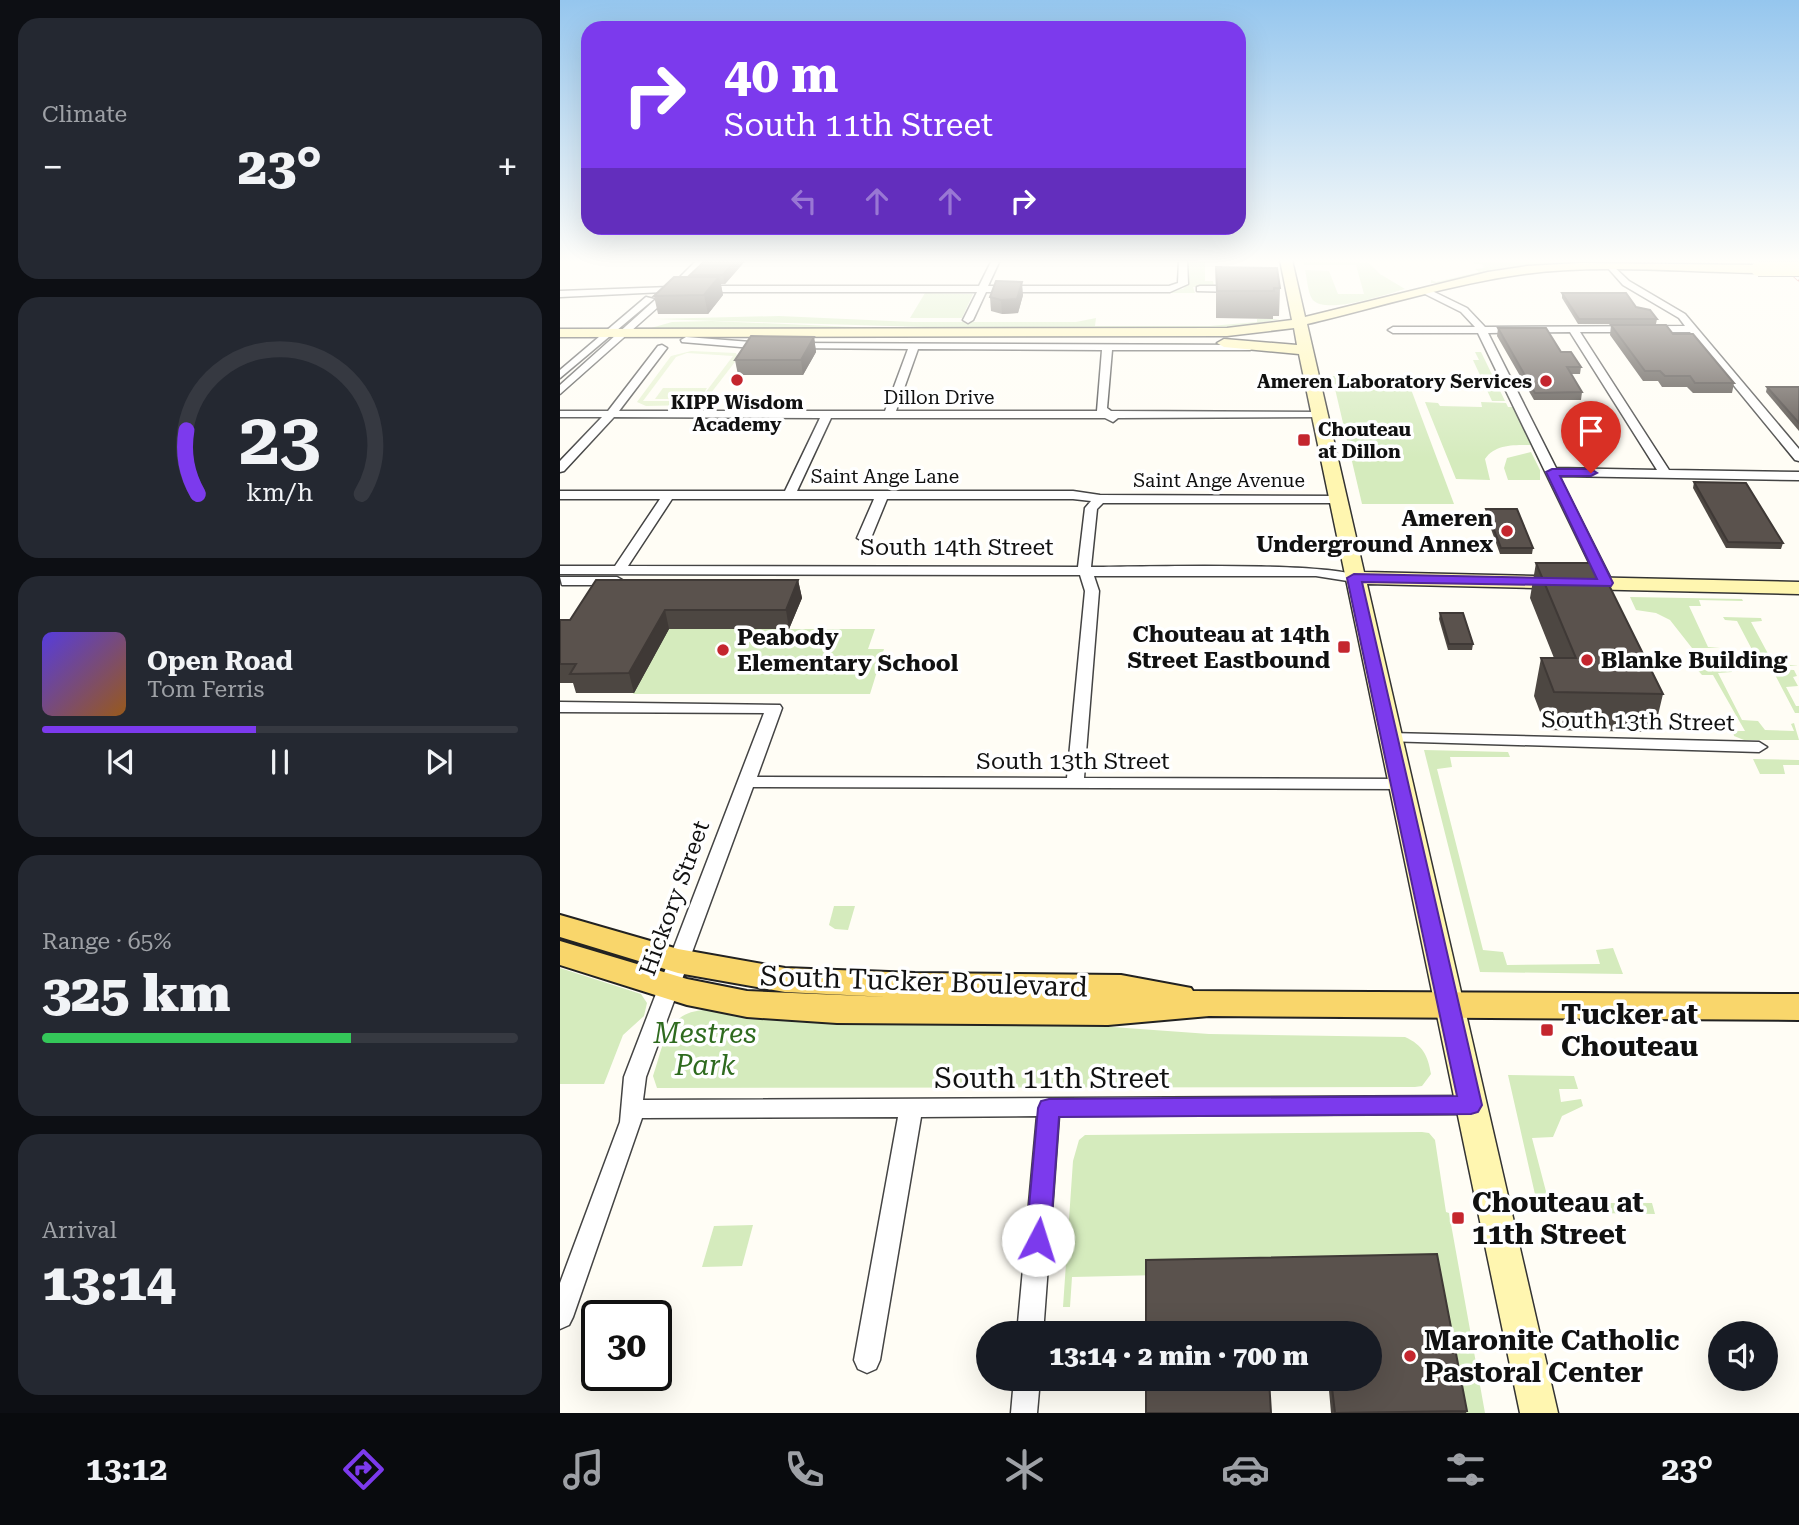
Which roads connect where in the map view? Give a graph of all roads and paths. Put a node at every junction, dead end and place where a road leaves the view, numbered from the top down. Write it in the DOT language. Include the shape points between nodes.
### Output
graph roads {
  1 [pos="625,326"];
  2 [pos="625,326"];
  3 [pos="1300,326"];
  4 [pos="1479,326"];
  5 [pos="1690,326"];
  6 [pos="1573,329"];
  7 [pos="1693,329"];
  8 [pos="1393,330"];
  9 [pos="1482,330"];
  10 [pos="560,333"];
  11 [pos="614,336"];
  12 [pos="560,340"];
  13 [pos="686,340"];
  14 [pos="1200,340"];
  15 [pos="915,346"];
  16 [pos="1268,346"];
  17 [pos="1107,347"];
  18 [pos="662,348"];
  19 [pos="1305,350"];
  20 [pos="560,374"];
  21 [pos="560,391"];
  22 [pos="560,414"];
  23 [pos="611,414"];
  24 [pos="889,414"];
  25 [pos="827,415"];
  26 [pos="1319,415"];
  27 [pos="1111,417"];
  28 [pos="1799,457"];
  29 [pos="560,468"];
  30 [pos="1552,472"];
  31 [pos="1665,473"];
  32 [pos="1799,477"];
  33 [pos="669,494"];
  34 [pos="560,495"];
  35 [pos="789,495"];
  36 [pos="881,495"];
  37 [pos="1100,499"];
  38 [pos="1338,499"];
  39 [pos="864,538"];
  40 [pos="619,570"];
  41 [pos="1088,577"];
  42 [pos="563,578"];
  43 [pos="1354,578"];
  44 [pos="1606,583"];
  45 [pos="1799,587"];
  46 [pos="560,707"];
  47 [pos="1390,738"];
  48 [pos="1759,747"];
  49 [pos="746,782"];
  50 [pos="1075,783"];
  51 [pos="1400,784"];
  52 [pos="560,926"];
  53 [pos="560,953"];
  54 [pos="674,974"];
  55 [pos="1209,1003"];
  56 [pos="1449,1005"];
  57 [pos="1798,1007"];
  58 [pos="1471,1105"];
  59 [pos="911,1108"];
  60 [pos="1049,1108"];
  61 [pos="633,1109"];
  62 [pos="560,1317"];
  63 [pos="1031,1321"];
  64 [pos="867,1360"];
  65 [pos="1026,1391"];
  66 [pos="1024,1413"];
  67 [pos="1539,1413"];
  1 -- 11 [label="street"];
  2 -- 11 [label="street"];
  3 -- 11 [label="main road" via="1189,333"];
  3 -- 14 [label="main road" via="1255,337"];
  3 -- 19 [label="main road"];
  4 -- 9 [label="street"];
  5 -- 7 [label="street"];
  6 -- 7 [label="street"];
  6 -- 9 [label="street"];
  6 -- 31 [label="street"];
  7 -- 28 [label="street"];
  8 -- 9 [label="street"];
  9 -- 30 [label="street"];
  10 -- 11 [label="main road"];
  11 -- 12 [label="main road"];
  11 -- 13 [label="main road"];
  11 -- 20 [label="street"];
  11 -- 21 [label="street"];
  13 -- 14 [label="main road"];
  13 -- 15 [label="street" via="762,346"];
  14 -- 16 [label="main road"];
  15 -- 17 [label="street"];
  15 -- 24 [label="street"];
  16 -- 17 [label="street"];
  16 -- 19 [label="main road"];
  17 -- 27 [label="street" via="1101,409"];
  18 -- 23 [label="street"];
  19 -- 26 [label="main road"];
  22 -- 23 [label="street, Dillon Drive"];
  23 -- 25 [label="street, Dillon Drive"];
  23 -- 29 [label="street"];
  24 -- 25 [label="street, Dillon Drive"];
  24 -- 27 [label="street, Dillon Drive"];
  25 -- 35 [label="street"];
  26 -- 27 [label="street, Dillon Drive"];
  26 -- 38 [label="main road"];
  30 -- 31 [label="street"];
  30 -- 44 [label="street"];
  31 -- 32 [label="street"];
  33 -- 34 [label="street, Saint Ange Lane"];
  33 -- 35 [label="street, Saint Ange Lane"];
  33 -- 40 [label="street"];
  35 -- 36 [label="street, Saint Ange Lane"];
  36 -- 37 [label="street, Saint Ange Lane" via="1073,495"];
  36 -- 39 [label="street"];
  37 -- 38 [label="street, Saint Ange Avenue"];
  37 -- 41 [label="street" via="1091,508 1084,566"];
  38 -- 43 [label="main road"];
  40 -- 41 [label="street, South 14th Street"];
  40 -- 42 [label="street, South 14th Street"];
  41 -- 42 [label="street, South 14th Street"];
  41 -- 43 [label="street, South 14th Street"];
  41 -- 50 [label="street" via="1091,591"];
  43 -- 44 [label="main road, South 14th Street"];
  43 -- 47 [label="main road"];
  44 -- 45 [label="main road, South 14th Street"];
  46 -- 49 [label="street, Hickory Street" via="774,708"];
  47 -- 48 [label="street, South 13th Street"];
  47 -- 51 [label="main road"];
  49 -- 50 [label="street, South 13th Street"];
  49 -- 54 [label="street, Hickory Street"];
  50 -- 51 [label="street, South 13th Street"];
  51 -- 56 [label="main road"];
  52 -- 54 [label="main road, South Tucker Boulevard"];
  53 -- 54 [label="main road, South Tucker Boulevard"];
  54 -- 55 [label="main road, South Tucker Boulevard" via="747,1004 837,1010 1108,1012"];
  54 -- 61 [label="street, Hickory Street" via="635,1077"];
  55 -- 56 [label="main road, South Tucker Boulevard"];
  56 -- 57 [label="main road, South Tucker Boulevard"];
  56 -- 58 [label="main road"];
  58 -- 60 [label="street, South 11th Street"];
  58 -- 67 [label="main road"];
  59 -- 60 [label="street, South 11th Street"];
  59 -- 61 [label="street, South 11th Street"];
  59 -- 64 [label="street"];
  60 -- 63 [label="street"];
  61 -- 62 [label="street, Hickory Street"];
  65 -- 66 [label="street"];
}
